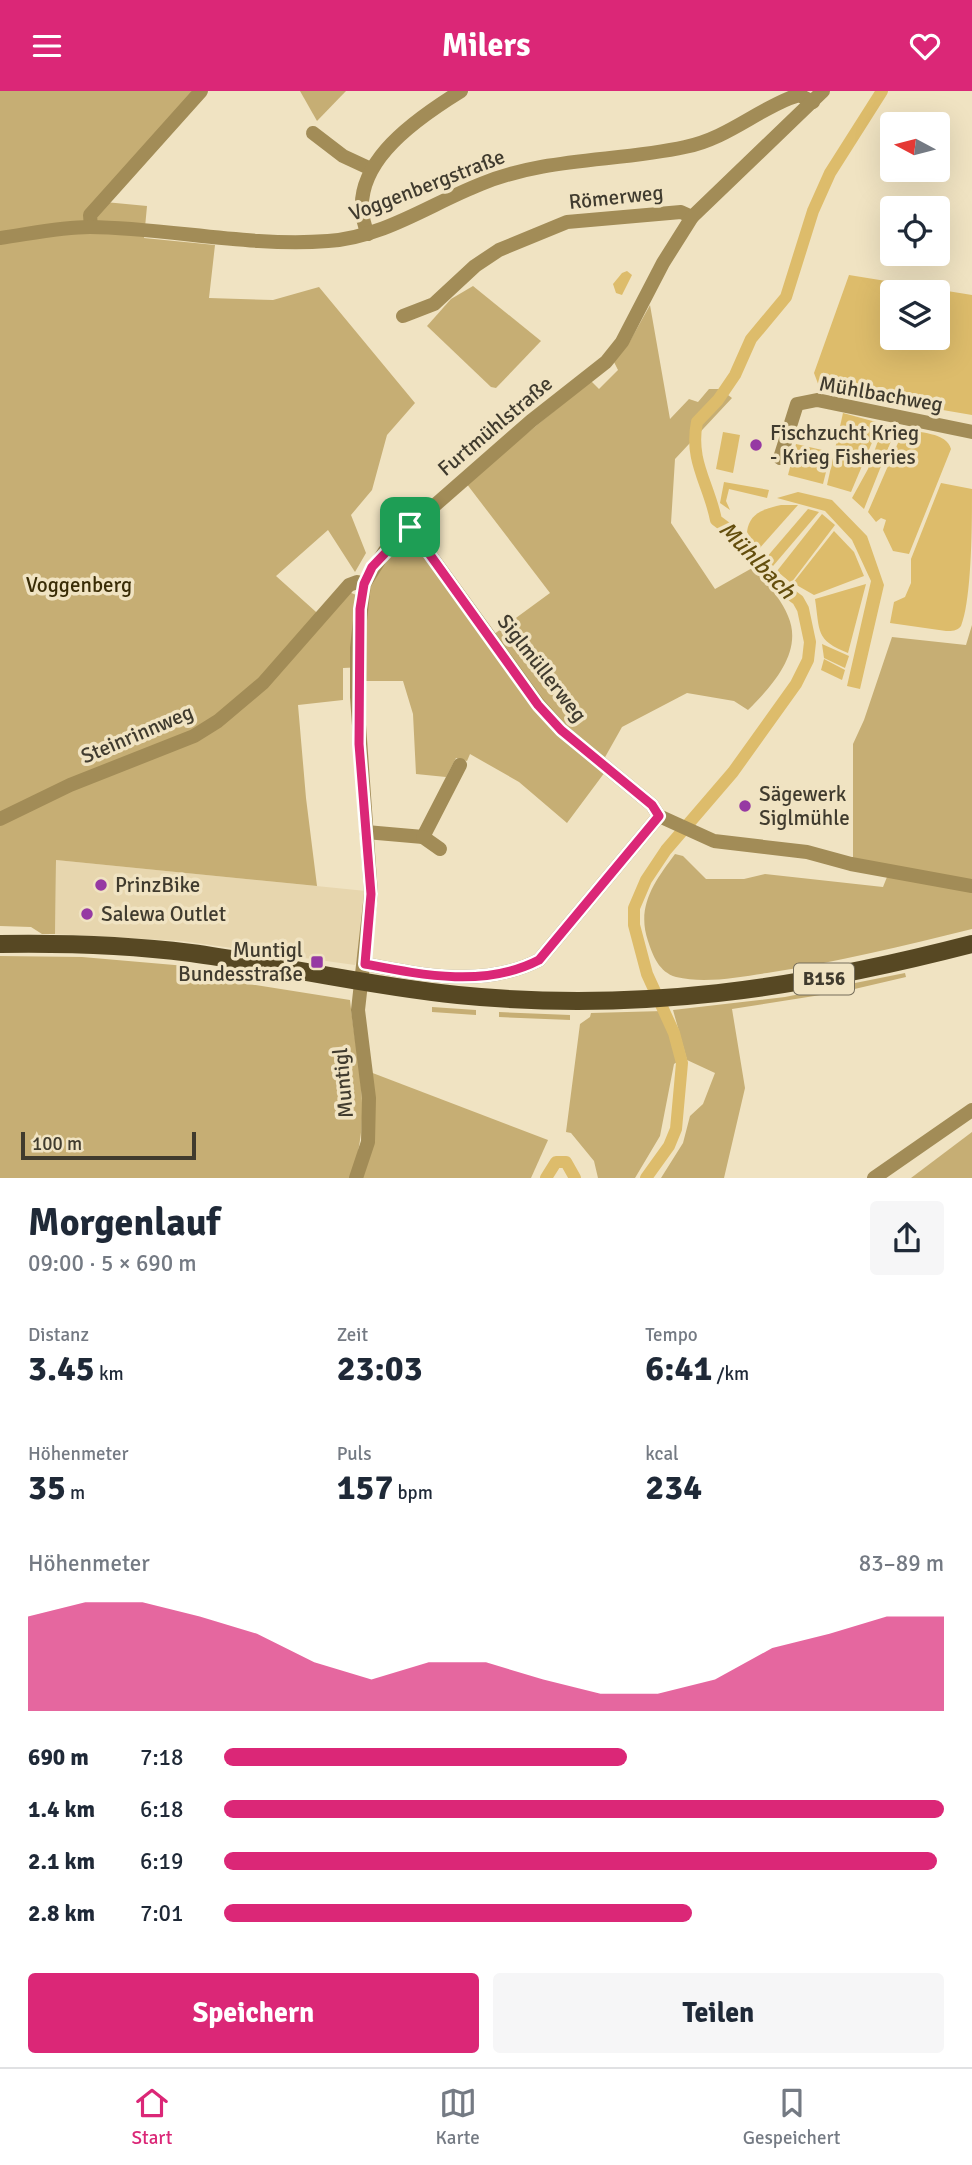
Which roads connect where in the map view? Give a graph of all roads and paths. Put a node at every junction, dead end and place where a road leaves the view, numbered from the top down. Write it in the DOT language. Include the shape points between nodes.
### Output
graph roads {
  1 [pos="201,91"];
  2 [pos="461,91"];
  3 [pos="818,96"];
  4 [pos="313,133"];
  5 [pos="371,169"];
  6 [pos="692,217"];
  7 [pos="91,227"];
  8 [pos="368,234"];
  9 [pos="0,238"];
  10 [pos="403,316"];
  11 [pos="972,432"];
  12 [pos="780,458"];
  13 [pos="410,527"];
  14 [pos="364,584"];
  15 [pos="460,765"];
  16 [pos="659,816"];
  17 [pos="0,819"];
  18 [pos="366,832"];
  19 [pos="423,837"];
  20 [pos="440,849"];
  21 [pos="972,887"];
  22 [pos="0,944"];
  23 [pos="972,944"];
  24 [pos="363,973"];
  25 [pos="972,1110"];
  26 [pos="356,1178"];
  27 [pos="874,1178"];
  1 -- 7 [label="street" via="90,215"];
  2 -- 5 [label="street" via="399,137"];
  3 -- 6 [label="street, Furtmühlstraße"];
  3 -- 8 [label="street, Voggenbergstraße" via="790,98 716,138 686,147 520,172 481,184"];
  4 -- 5 [label="street" via="343,156"];
  5 -- 8 [label="street" via="361,205"];
  6 -- 10 [label="street, Römerweg" via="681,212 567,222 499,250 434,304"];
  6 -- 13 [label="street, Furtmühlstraße" via="622,342 606,362"];
  7 -- 8 [label="street, Voggenbergstraße" via="242,240 328,241"];
  7 -- 9 [label="street, Voggenbergstraße"];
  11 -- 12 [label="street, Mühlbachweg" via="817,400 797,404"];
  13 -- 14 [label="street, Furtmühlstraße" via="384,551"];
  13 -- 16 [label="street, Siglmüllerweg" via="538,705"];
  14 -- 17 [label="street, Steinrinnweg" via="349,585 263,683 218,721 194,736 70,785"];
  14 -- 18 [label="street, Furtmühlstraße" via="357,697"];
  15 -- 19 [label="street"];
  16 -- 21 [label="street, Siglmüllerweg" via="713,841 807,852"];
  16 -- 24 [label="street" via="539,960 520,970 472,978"];
  18 -- 19 [label="street"];
  18 -- 24 [label="street, Furtmühlstraße" via="371,894"];
  19 -- 20 [label="street"];
  22 -- 24 [label="main road, B156" via="191,953"];
  23 -- 24 [label="main road, B156" via="844,976 673,999 520,1000"];
  24 -- 26 [label="street, Muntigl" via="358,1010 369,1098 368,1142"];
  25 -- 27 [label="street"];
}
